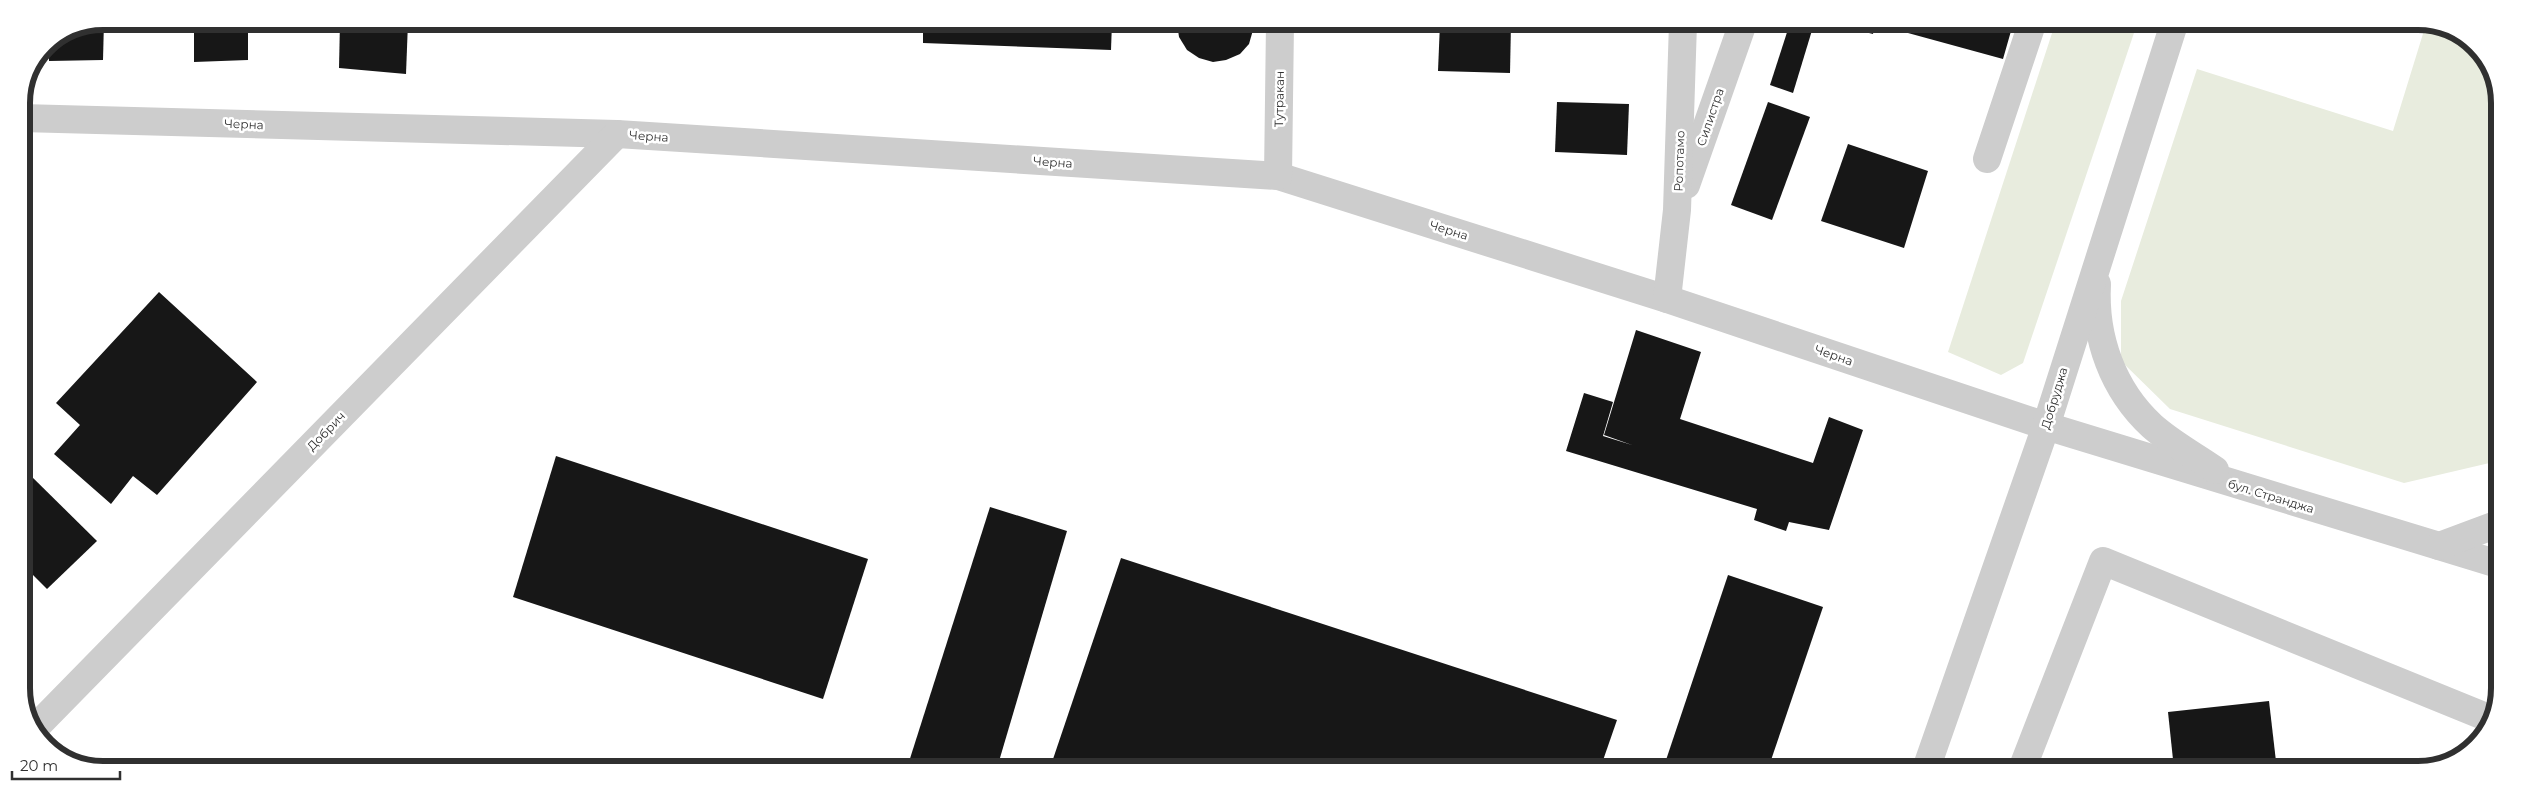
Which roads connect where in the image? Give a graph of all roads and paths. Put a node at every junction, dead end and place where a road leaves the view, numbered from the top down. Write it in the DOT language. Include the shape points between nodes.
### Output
graph roads {
  1 [pos="1280,30"];
  2 [pos="1683,30"];
  3 [pos="1741,30"];
  4 [pos="2030,30"];
  5 [pos="2172,30"];
  6 [pos="30,118"];
  7 [pos="617,134"];
  8 [pos="1987,159"];
  9 [pos="1278,176"];
  10 [pos="1677,210"];
  11 [pos="2099,253"];
  12 [pos="1666,298"];
  13 [pos="2046,426"];
  14 [pos="2238,486"];
  15 [pos="2491,527"];
  16 [pos="2438,546"];
  17 [pos="2491,562"];
  18 [pos="2484,717"];
  19 [pos="40,723"];
  20 [pos="1929,761"];
  21 [pos="2025,761"];
  1 -- 9 [label="street, Тутракан"];
  2 -- 10 [label="street, Ропотамо"];
  3 -- 10 [label="street, Силистра"];
  4 -- 8 [label="street"];
  5 -- 11 [label="street, Добруджа"];
  6 -- 7 [label="street, Черна"];
  7 -- 9 [label="street, Черна"];
  7 -- 19 [label="street, Добрич"];
  9 -- 12 [label="street, Черна"];
  10 -- 12 [label="street, Ропотамо"];
  11 -- 13 [label="street, Добруджа"];
  11 -- 14 [label="street" via="2096,307 2109,363 2119,386 2153,427"];
  12 -- 13 [label="street, Черна"];
  13 -- 14 [label="street, бул. Странджа"];
  13 -- 20 [label="street, Добруджа"];
  14 -- 16 [label="street, бул. Странджа"];
  15 -- 16 [label="street"];
  16 -- 17 [label="street, бул. Странджа"];
  18 -- 21 [label="street" via="2103,561"];
}
